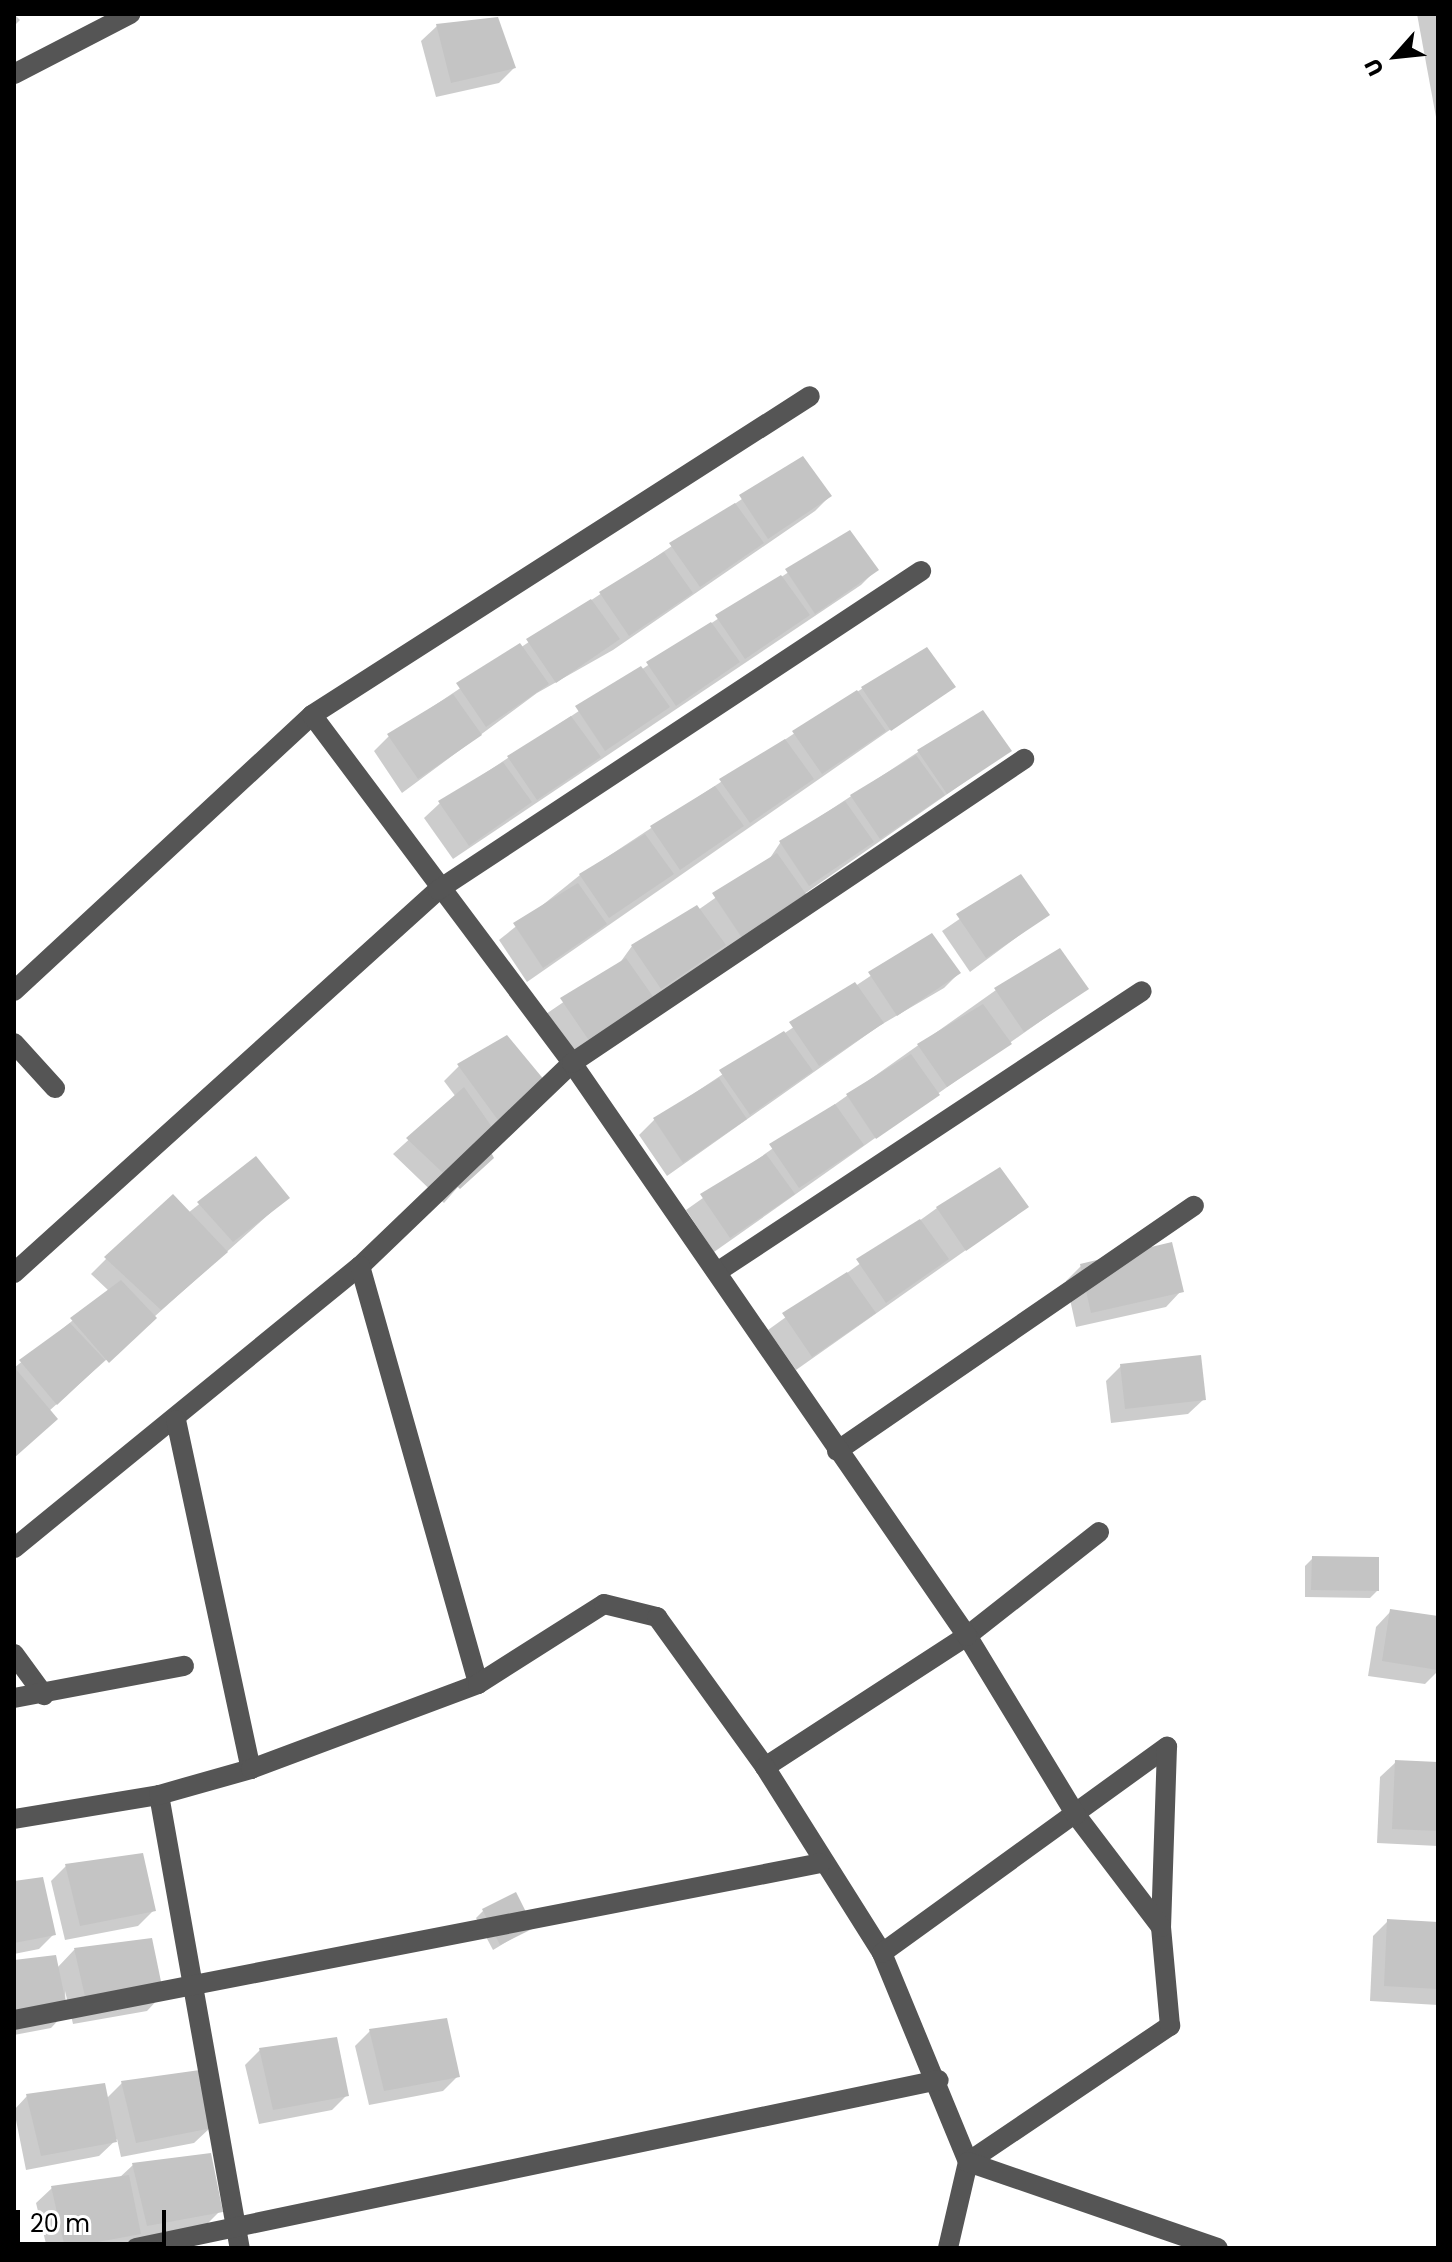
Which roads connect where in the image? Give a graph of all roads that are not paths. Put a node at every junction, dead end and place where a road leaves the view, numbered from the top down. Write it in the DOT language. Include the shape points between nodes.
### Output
graph roads {
  1 [pos="130,14"];
  2 [pos="14,74"];
  3 [pos="810,396"];
  4 [pos="921,571"];
  5 [pos="312,715"];
  6 [pos="1024,759"];
  7 [pos="438,890"];
  8 [pos="14,991"];
  9 [pos="1142,991"];
  10 [pos="14,1043"];
  11 [pos="572,1063"];
  12 [pos="55,1088"];
  13 [pos="1194,1206"];
  14 [pos="360,1266"];
  15 [pos="717,1272"];
  16 [pos="14,1273"];
  17 [pos="176,1420"];
  18 [pos="837,1451"];
  19 [pos="1099,1532"];
  20 [pos="14,1548"];
  21 [pos="967,1636"];
  22 [pos="14,1654"];
  23 [pos="184,1666"];
  24 [pos="478,1684"];
  25 [pos="44,1695"];
  26 [pos="14,1698"];
  27 [pos="765,1767"];
  28 [pos="251,1769"];
  29 [pos="159,1795"];
  30 [pos="1076,1815"];
  31 [pos="14,1819"];
  32 [pos="821,1863"];
  33 [pos="1161,1927"];
  34 [pos="882,1953"];
  35 [pos="192,1984"];
  36 [pos="14,2020"];
  37 [pos="939,2080"];
  38 [pos="968,2162"];
  39 [pos="239,2240"];
  40 [pos="136,2248"];
  41 [pos="948,2248"];
  42 [pos="1218,2248"];
  1 -- 2 [label="street"];
  3 -- 5 [label="street"];
  4 -- 7 [label="street"];
  5 -- 7 [label="street"];
  5 -- 8 [label="street"];
  6 -- 11 [label="street"];
  7 -- 11 [label="street"];
  7 -- 16 [label="street"];
  9 -- 15 [label="street"];
  10 -- 12 [label="street"];
  11 -- 14 [label="street"];
  11 -- 15 [label="street"];
  13 -- 18 [label="street"];
  14 -- 17 [label="street"];
  14 -- 24 [label="street"];
  15 -- 18 [label="street"];
  17 -- 20 [label="street"];
  17 -- 28 [label="street"];
  18 -- 21 [label="street"];
  19 -- 21 [label="street"];
  21 -- 27 [label="street"];
  21 -- 30 [label="street"];
  22 -- 25 [label="street"];
  23 -- 25 [label="street"];
  24 -- 27 [label="street" via="604,1604 657,1617"];
  24 -- 28 [label="street"];
  25 -- 26 [label="street"];
  27 -- 32 [label="street"];
  28 -- 29 [label="street"];
  29 -- 31 [label="street"];
  29 -- 35 [label="street"];
  30 -- 33 [label="street"];
  30 -- 33 [label="street" via="1167,1747"];
  30 -- 34 [label="street"];
  32 -- 34 [label="street"];
  32 -- 35 [label="street"];
  33 -- 38 [label="street" via="1170,2026"];
  34 -- 37 [label="street"];
  35 -- 36 [label="street"];
  35 -- 39 [label="street"];
  37 -- 38 [label="street"];
  37 -- 39 [label="street"];
  38 -- 41 [label="street"];
  38 -- 42 [label="street"];
  39 -- 40 [label="street"];
}
